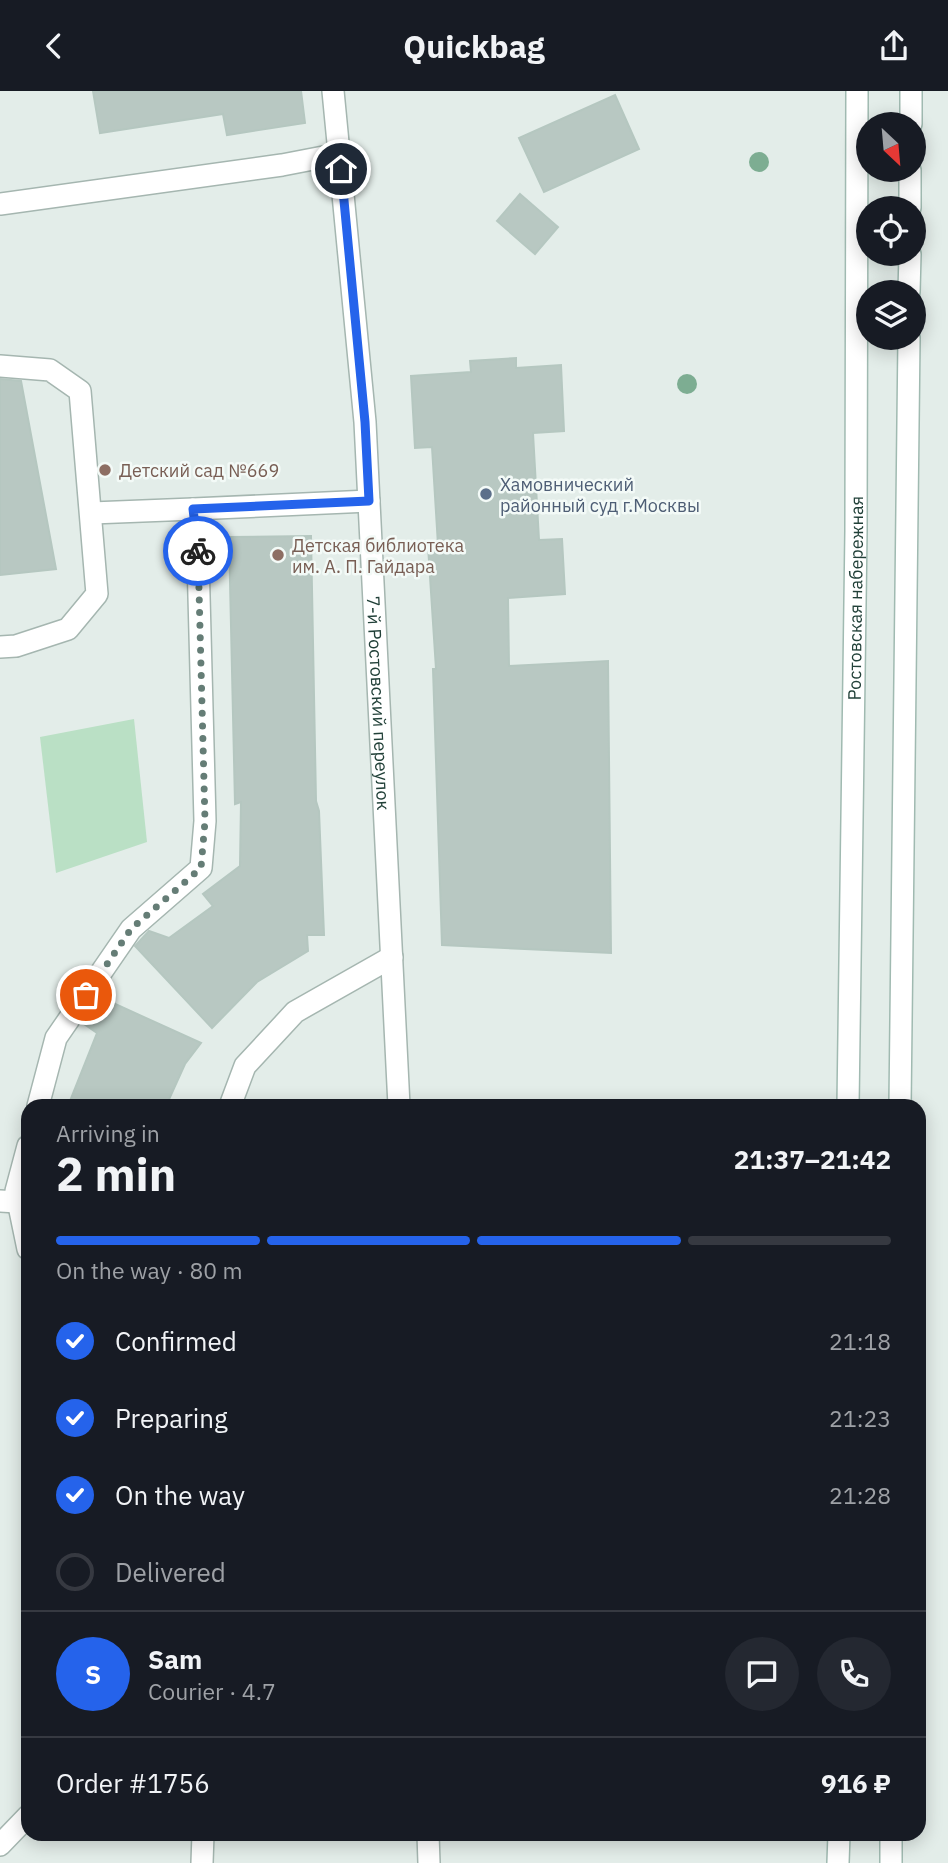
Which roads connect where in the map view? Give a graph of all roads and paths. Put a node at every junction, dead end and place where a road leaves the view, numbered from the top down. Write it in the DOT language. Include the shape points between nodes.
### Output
graph roads {
  1 [pos="333,91"];
  2 [pos="857,91"];
  3 [pos="911,91"];
  4 [pos="911,112"];
  5 [pos="339,154"];
  6 [pos="0,204"];
  7 [pos="909,350"];
  8 [pos="0,366"];
  9 [pos="369,501"];
  10 [pos="193,509"];
  11 [pos="92,513"];
  12 [pos="0,647"];
  13 [pos="392,957"];
  14 [pos="40,1099"];
  15 [pos="233,1099"];
  16 [pos="399,1099"];
  17 [pos="848,1099"];
  18 [pos="900,1099"];
  19 [pos="21,1172"];
  20 [pos="17,1211"];
  21 [pos="21,1823"];
  22 [pos="203,1841"];
  23 [pos="428,1841"];
  24 [pos="839,1841"];
  25 [pos="891,1841"];
  26 [pos="0,1845"];
  27 [pos="202,1863"];
  28 [pos="429,1863"];
  29 [pos="838,1863"];
  30 [pos="891,1863"];
  1 -- 5 [label="main road, 7-й Ростовский переулок"];
  2 -- 17 [label="main road, Ростовская набережная"];
  3 -- 4 [label="main road"];
  5 -- 6 [label="main road"];
  5 -- 9 [label="main road, 7-й Ростовский переулок"];
  7 -- 18 [label="main road"];
  8 -- 11 [label="main road" via="50,370 80,391"];
  9 -- 10 [label="main road"];
  9 -- 13 [label="main road, 7-й Ростовский переулок"];
  10 -- 11 [label="main road"];
  10 -- 14 [label="main road" via="205,821 201,868 131,929 56,1038"];
  11 -- 12 [label="main road" via="97,594 68,629"];
  13 -- 15 [label="main road" via="295,1012 245,1066"];
  13 -- 16 [label="main road, 7-й Ростовский переулок"];
  19 -- 20 [label="main road"];
  21 -- 26 [label="main road"];
  22 -- 27 [label="main road"];
  23 -- 28 [label="main road"];
  24 -- 29 [label="main road"];
  25 -- 30 [label="main road"];
}
